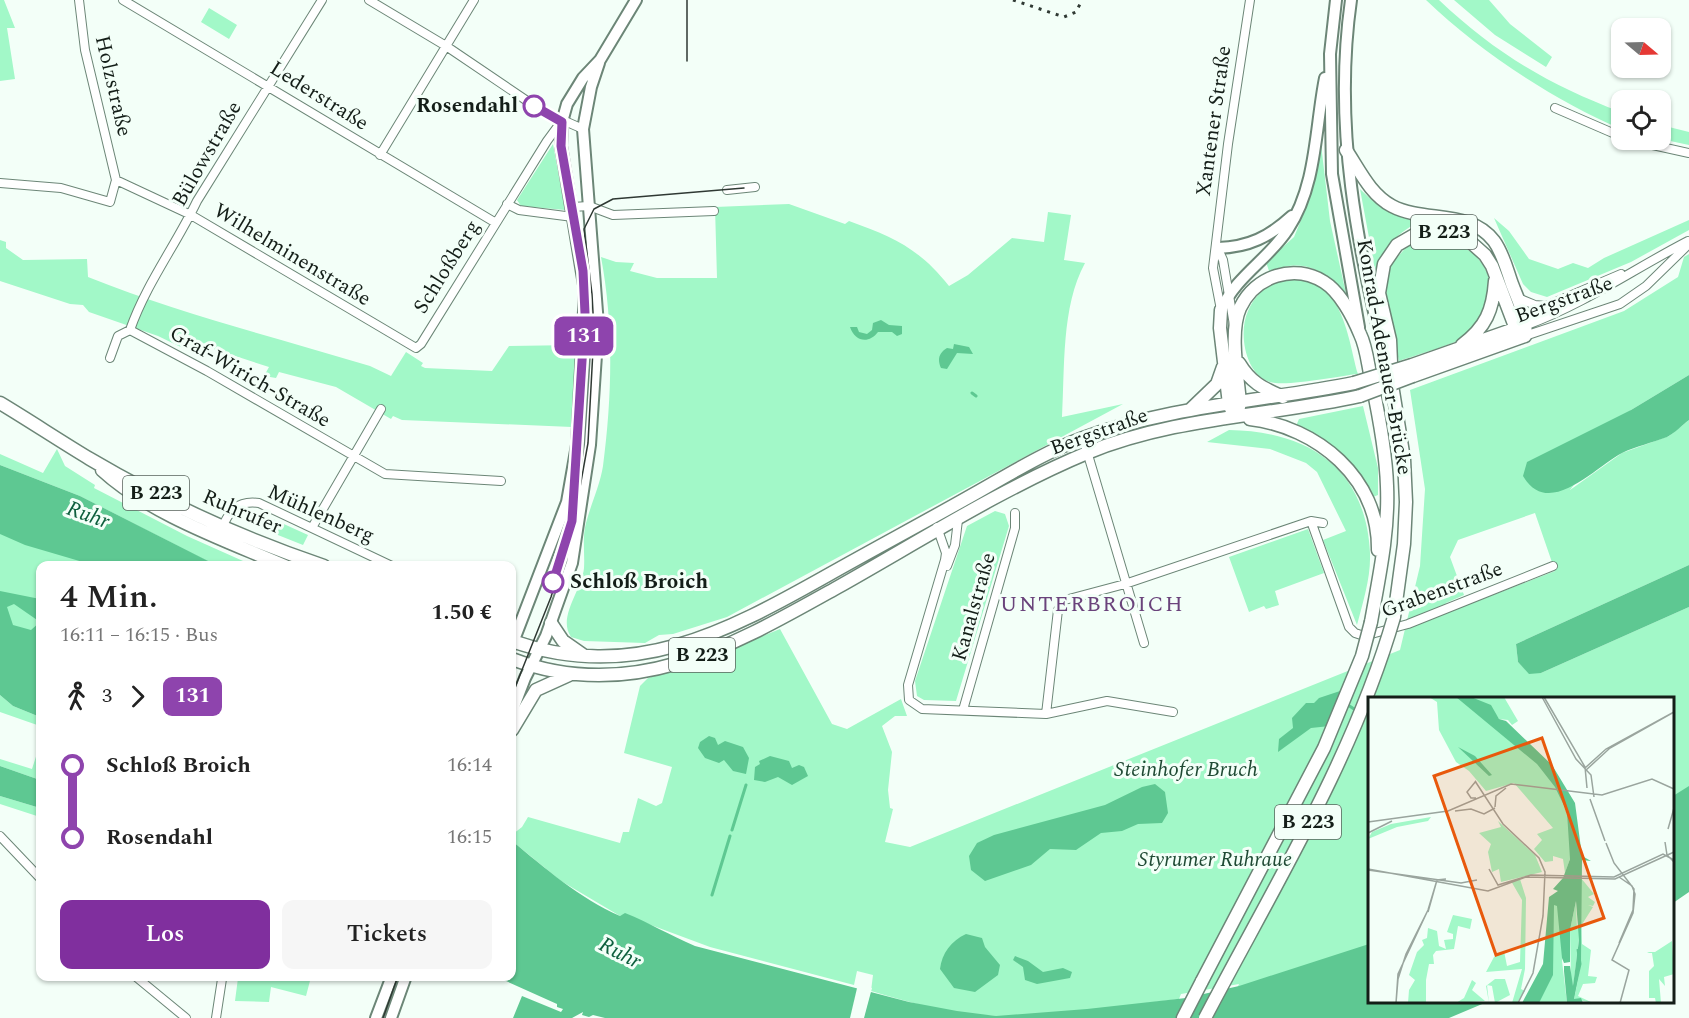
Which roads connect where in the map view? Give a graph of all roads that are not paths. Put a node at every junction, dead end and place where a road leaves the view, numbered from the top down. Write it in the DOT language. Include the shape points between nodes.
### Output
graph roads {
  1 [pos="79,0"];
  2 [pos="123,0"];
  3 [pos="322,0"];
  4 [pos="369,0"];
  5 [pos="474,0"];
  6 [pos="636,0"];
  7 [pos="1250,0"];
  8 [pos="1336,0"];
  9 [pos="1351,0"];
  10 [pos="446,46"];
  11 [pos="1330,54"];
  12 [pos="600,60"];
  13 [pos="269,86"];
  14 [pos="1555,108"];
  15 [pos="562,122"];
  16 [pos="583,129"];
  17 [pos="1611,132"];
  18 [pos="1671,149"];
  19 [pos="1347,150"];
  20 [pos="1689,153"];
  21 [pos="380,155"];
  22 [pos="116,180"];
  23 [pos="0,183"];
  24 [pos="755,187"];
  25 [pos="727,190"];
  26 [pos="507,204"];
  27 [pos="589,206"];
  28 [pos="1299,210"];
  29 [pos="714,211"];
  30 [pos="573,212"];
  31 [pos="191,215"];
  32 [pos="496,223"];
  33 [pos="1689,243"];
  34 [pos="1218,248"];
  35 [pos="1636,268"];
  36 [pos="1495,278"];
  37 [pos="1228,294"];
  38 [pos="1517,298"];
  39 [pos="1221,310"];
  40 [pos="130,329"];
  41 [pos="1235,330"];
  42 [pos="1522,330"];
  43 [pos="1361,334"];
  44 [pos="416,348"];
  45 [pos="1454,351"];
  46 [pos="110,358"];
  47 [pos="1238,361"];
  48 [pos="1224,363"];
  49 [pos="1412,371"];
  50 [pos="1392,385"];
  51 [pos="1284,397"];
  52 [pos="0,403"];
  53 [pos="1234,404"];
  54 [pos="381,409"];
  55 [pos="1191,409"];
  56 [pos="1236,418"];
  57 [pos="1083,438"];
  58 [pos="1088,453"];
  59 [pos="352,457"];
  60 [pos="501,481"];
  61 [pos="1015,513"];
  62 [pos="932,517"];
  63 [pos="958,520"];
  64 [pos="1311,521"];
  65 [pos="1323,523"];
  66 [pos="313,526"];
  67 [pos="220,531"];
  68 [pos="939,531"];
  69 [pos="276,561"];
  70 [pos="309,561"];
  71 [pos="382,561"];
  72 [pos="1553,566"];
  73 [pos="944,569"];
  74 [pos="1125,584"];
  75 [pos="1377,591"];
  76 [pos="551,623"];
  77 [pos="516,632"];
  78 [pos="516,643"];
  79 [pos="1144,644"];
  80 [pos="540,650"];
  81 [pos="584,656"];
  82 [pos="516,660"];
  83 [pos="531,666"];
  84 [pos="569,675"];
  85 [pos="516,702"];
  86 [pos="963,710"];
  87 [pos="1173,712"];
  88 [pos="1046,714"];
  89 [pos="516,723"];
  90 [pos="0,836"];
  91 [pos="36,874"];
  92 [pos="141,981"];
  93 [pos="222,981"];
  94 [pos="391,981"];
  95 [pos="404,981"];
  96 [pos="186,1018"];
  97 [pos="216,1018"];
  98 [pos="376,1018"];
  99 [pos="391,1018"];
  100 [pos="1183,1018"];
  101 [pos="1204,1018"];
  1 -- 22 [label="street, Holzstraße" via="85,50"];
  2 -- 13 [label="street, Lederstraße"];
  3 -- 13 [label="street, Bülowstraße"];
  4 -- 10 [label="street"];
  5 -- 10 [label="street"];
  6 -- 12 [label="main road"];
  7 -- 34 [label="street, Xantener Straße" via="1225,166"];
  8 -- 11 [label="main road"];
  9 -- 19 [label="main road, Konrad-Adenauer-Brücke" via="1344,80"];
  10 -- 15 [label="street"];
  10 -- 21 [label="street"];
  11 -- 28 [label="main road" via="1311,171"];
  11 -- 43 [label="main road, Konrad-Adenauer-Brücke" via="1332,174"];
  12 -- 15 [label="main road" via="567,104"];
  12 -- 16 [label="main road"];
  13 -- 21 [label="street, Lederstraße"];
  13 -- 31 [label="street, Bülowstraße"];
  14 -- 17 [label="street"];
  15 -- 16 [label="street"];
  15 -- 26 [label="street, Schloßberg"];
  15 -- 30 [label="main road" via="561,146"];
  16 -- 27 [label="main road"];
  18 -- 20 [label="street"];
  19 -- 38 [label="main road" via="1373,191 1391,206 1414,214 1466,222 1487,234 1499,250"];
  19 -- 50 [label="main road, Konrad-Adenauer-Brücke" via="1358,242"];
  21 -- 32 [label="street, Lederstraße"];
  22 -- 23 [label="street" via="110,202 61,188"];
  22 -- 31 [label="street, Wilhelminenstraße"];
  24 -- 25 [label="street"];
  26 -- 30 [label="street" via="519,210"];
  26 -- 32 [label="street, Schloßberg"];
  27 -- 29 [label="street" via="612,215"];
  27 -- 30 [label="street"];
  27 -- 76 [label="main road" via="598,325 590,445 572,563"];
  28 -- 34 [label="main road" via="1275,232 1256,242"];
  28 -- 37 [label="main road" via="1282,237"];
  30 -- 77 [label="main road" via="585,313 573,478"];
  31 -- 40 [label="street, Bülowstraße" via="141,300"];
  31 -- 44 [label="street, Wilhelminenstraße"];
  32 -- 44 [label="street, Schloßberg"];
  33 -- 35 [label="street, Bergstraße"];
  33 -- 42 [label="street, Bergstraße" via="1646,286 1620,304"];
  34 -- 37 [label="street, Xantener Straße"];
  34 -- 39 [label="street, Xantener Straße" via="1214,268"];
  35 -- 38 [label="street" via="1546,306"];
  35 -- 42 [label="street, Bergstraße" via="1594,296"];
  36 -- 42 [label="main road"];
  36 -- 45 [label="main road, B 223" via="1493,308 1486,323"];
  36 -- 50 [label="main road, B 223" via="1485,255 1466,238 1427,231 1397,245 1384,264 1379,293 1390,340"];
  37 -- 39 [label="main road"];
  37 -- 41 [label="street, Xantener Straße"];
  38 -- 42 [label="main road"];
  39 -- 48 [label="main road"];
  40 -- 46 [label="street, Bülowstraße" via="118,336"];
  40 -- 59 [label="street, Graf-Wirich-Straße"];
  41 -- 43 [label="main road" via="1240,309 1251,290 1264,280 1292,273 1311,275 1326,283"];
  41 -- 47 [label="main road"];
  42 -- 45 [label="main road, Bergstraße / B 223"];
  42 -- 49 [label="main road, Bergstraße"];
  43 -- 75 [label="main road, Konrad-Adenauer-Brücke / B 223" via="1388,485"];
  45 -- 49 [label="main road, Bergstraße / B 223"];
  47 -- 51 [label="main road" via="1248,379"];
  47 -- 53 [label="main road"];
  48 -- 53 [label="main road"];
  48 -- 55 [label="main road" via="1217,384"];
  49 -- 51 [label="main road, Bergstraße / B 223, bridge"];
  49 -- 56 [label="main road, Bergstraße, bridge" via="1360,396"];
  50 -- 101 [label="main road, Konrad-Adenauer-Brücke / B 223, bridge" via="1404,459 1406,502 1394,617 1379,668 1335,769"];
  51 -- 53 [label="main road, Bergstraße / B 223"];
  52 -- 67 [label="main road, Ruhrufer / B 223" via="90,459 120,486"];
  53 -- 55 [label="main road, Bergstraße / B 223"];
  53 -- 56 [label="main road"];
  54 -- 59 [label="street"];
  55 -- 57 [label="main road, Bergstraße / B 223"];
  56 -- 58 [label="main road, Bergstraße / B 223" via="1163,430"];
  56 -- 75 [label="main road, B 223" via="1306,435 1333,453 1352,474 1366,496 1378,541"];
  57 -- 58 [label="street"];
  57 -- 62 [label="main road, Bergstraße / B 223" via="1024,465"];
  58 -- 63 [label="main road, Bergstraße / B 223"];
  58 -- 74 [label="street"];
  59 -- 60 [label="street, Graf-Wirich-Straße" via="393,476"];
  59 -- 66 [label="street"];
  61 -- 86 [label="street, Kanalstraße" via="1015,528"];
  62 -- 68 [label="street"];
  62 -- 81 [label="main road, Bergstraße / B 223" via="790,597 696,642 653,652"];
  63 -- 68 [label="main road, Bergstraße / B 223"];
  63 -- 73 [label="street" via="951,558"];
  64 -- 65 [label="street"];
  64 -- 72 [label="street, Grabenstraße" via="1349,627 1364,636 1408,624"];
  64 -- 74 [label="street"];
  66 -- 67 [label="street, Mühlenberg" via="249,501 234,508"];
  66 -- 71 [label="street, Mühlenberg"];
  67 -- 69 [label="main road, Ruhrufer / B 223"];
  67 -- 70 [label="main road, Ruhrufer / B 223"];
  68 -- 73 [label="street" via="946,553"];
  68 -- 84 [label="main road, Bergstraße / B 223" via="741,640 644,672"];
  73 -- 86 [label="street" via="908,685 909,700 922,709"];
  74 -- 79 [label="street"];
  74 -- 88 [label="street" via="1060,604"];
  75 -- 100 [label="main road, Konrad-Adenauer-Brücke / B 223, bridge" via="1362,656 1324,748"];
  76 -- 80 [label="main road"];
  76 -- 81 [label="main road" via="563,641"];
  78 -- 80 [label="main road, B 223"];
  80 -- 81 [label="main road, Bergstraße / B 223"];
  80 -- 83 [label="main road"];
  82 -- 83 [label="main road, B 223"];
  83 -- 84 [label="main road, Bergstraße / B 223"];
  83 -- 85 [label="main road"];
  84 -- 89 [label="main road" via="536,690"];
  86 -- 88 [label="street"];
  87 -- 88 [label="street" via="1107,701"];
  90 -- 91 [label="street"];
  92 -- 96 [label="street"];
  93 -- 97 [label="street"];
  94 -- 98 [label="main road"];
  95 -- 99 [label="main road"];
}
